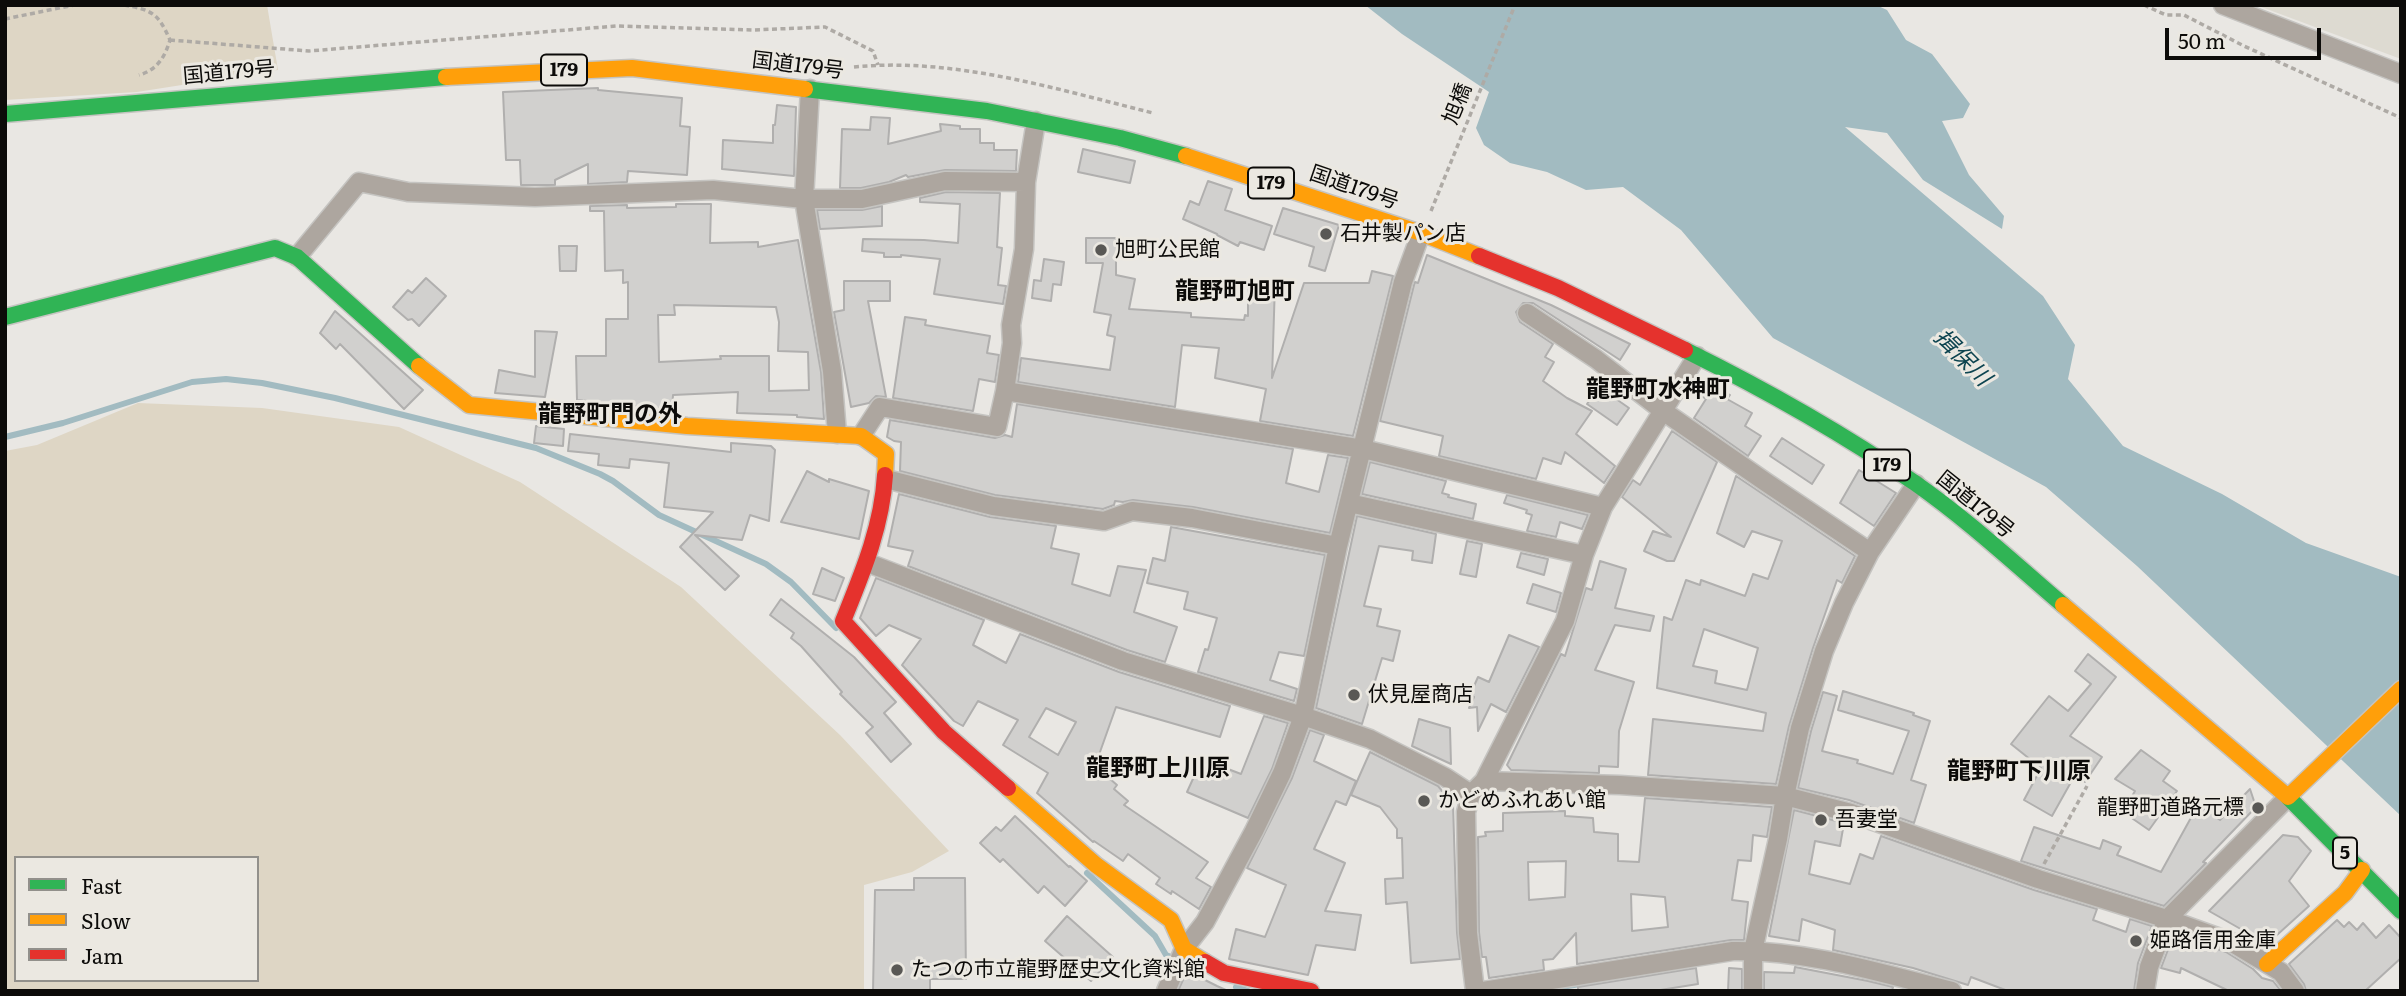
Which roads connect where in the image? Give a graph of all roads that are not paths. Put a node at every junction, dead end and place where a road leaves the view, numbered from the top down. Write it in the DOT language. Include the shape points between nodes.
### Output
graph roads {
  1 [pos="2223,5"];
  2 [pos="2401,74"];
  3 [pos="810,89"];
  4 [pos="5,114"];
  5 [pos="1036,121"];
  6 [pos="1026,182"];
  7 [pos="804,199"];
  8 [pos="1421,233"];
  9 [pos="297,257"];
  10 [pos="1527,313"];
  11 [pos="5,317"];
  12 [pos="1697,356"];
  13 [pos="1004,391"];
  14 [pos="1663,411"];
  15 [pos="837,434"];
  16 [pos="861,436"];
  17 [pos="1363,449"];
  18 [pos="886,479"];
  19 [pos="1916,484"];
  20 [pos="1349,503"];
  21 [pos="1603,508"];
  22 [pos="1338,546"];
  23 [pos="1870,552"];
  24 [pos="1584,555"];
  25 [pos="868,563"];
  26 [pos="2401,689"];
  27 [pos="1303,716"];
  28 [pos="1484,781"];
  29 [pos="1471,794"];
  30 [pos="1785,796"];
  31 [pos="2288,797"];
  32 [pos="2362,870"];
  33 [pos="2401,911"];
  34 [pos="2167,919"];
  35 [pos="1184,949"];
  36 [pos="1753,951"];
  37 [pos="2267,964"];
  38 [pos="1166,991"];
  39 [pos="1311,991"];
  40 [pos="1475,991"];
  41 [pos="1483,991"];
  42 [pos="1753,991"];
  43 [pos="1952,991"];
  44 [pos="2145,991"];
  45 [pos="2295,991"];
  1 -- 2 [label="street"];
  3 -- 4 [label="main road, 国道179号 / 179" via="632,68 482,74"];
  3 -- 5 [label="main road, 国道179号 / 179"];
  3 -- 7 [label="street"];
  5 -- 6 [label="street"];
  5 -- 8 [label="main road, 国道179号 / 179" via="1205,161"];
  6 -- 7 [label="street" via="944,181 862,199"];
  6 -- 13 [label="street" via="1024,249"];
  7 -- 9 [label="street" via="713,190 522,197 408,192 359,182"];
  7 -- 15 [label="street" via="832,371"];
  8 -- 12 [label="main road, 国道179号 / 179" via="1558,288"];
  8 -- 17 [label="street" via="1403,282"];
  9 -- 11 [label="main road" via="275,248"];
  9 -- 15 [label="main road" via="434,380 469,405 687,426"];
  10 -- 14 [label="street"];
  12 -- 14 [label="street"];
  12 -- 19 [label="main road, 国道179号 / 179" via="1809,416"];
  13 -- 16 [label="street" via="997,427 880,407"];
  13 -- 17 [label="street"];
  14 -- 21 [label="street"];
  14 -- 23 [label="street"];
  15 -- 16 [label="main road"];
  16 -- 18 [label="main road" via="886,454"];
  17 -- 20 [label="street"];
  17 -- 21 [label="street"];
  18 -- 22 [label="street" via="993,506 1104,522 1132,512 1192,518"];
  18 -- 25 [label="main road" via="882,515"];
  19 -- 23 [label="street"];
  19 -- 31 [label="main road, 国道179号 / 179"];
  20 -- 22 [label="street"];
  20 -- 24 [label="street"];
  21 -- 24 [label="street"];
  22 -- 27 [label="street"];
  23 -- 30 [label="street" via="1824,651"];
  24 -- 28 [label="street" via="1565,621"];
  25 -- 27 [label="street" via="1123,661"];
  25 -- 35 [label="main road" via="843,621 944,732 1096,865 1171,920"];
  26 -- 31 [label="main road"];
  27 -- 29 [label="street" via="1370,740"];
  27 -- 35 [label="street" via="1254,831 1205,922"];
  28 -- 29 [label="street"];
  28 -- 30 [label="street"];
  29 -- 40 [label="street" via="1466,812 1468,933"];
  30 -- 34 [label="street" via="1851,813 2038,880"];
  30 -- 36 [label="street"];
  31 -- 32 [label="main road, 5"];
  31 -- 34 [label="street"];
  32 -- 33 [label="main road, 5"];
  32 -- 37 [label="main road" via="2345,893"];
  34 -- 37 [label="street" via="2231,942"];
  34 -- 44 [label="street"];
  35 -- 38 [label="street"];
  35 -- 39 [label="main road" via="1224,974"];
  36 -- 41 [label="street"];
  36 -- 42 [label="street"];
  36 -- 43 [label="street" via="1832,962"];
  37 -- 45 [label="street" via="2281,972"];
}
